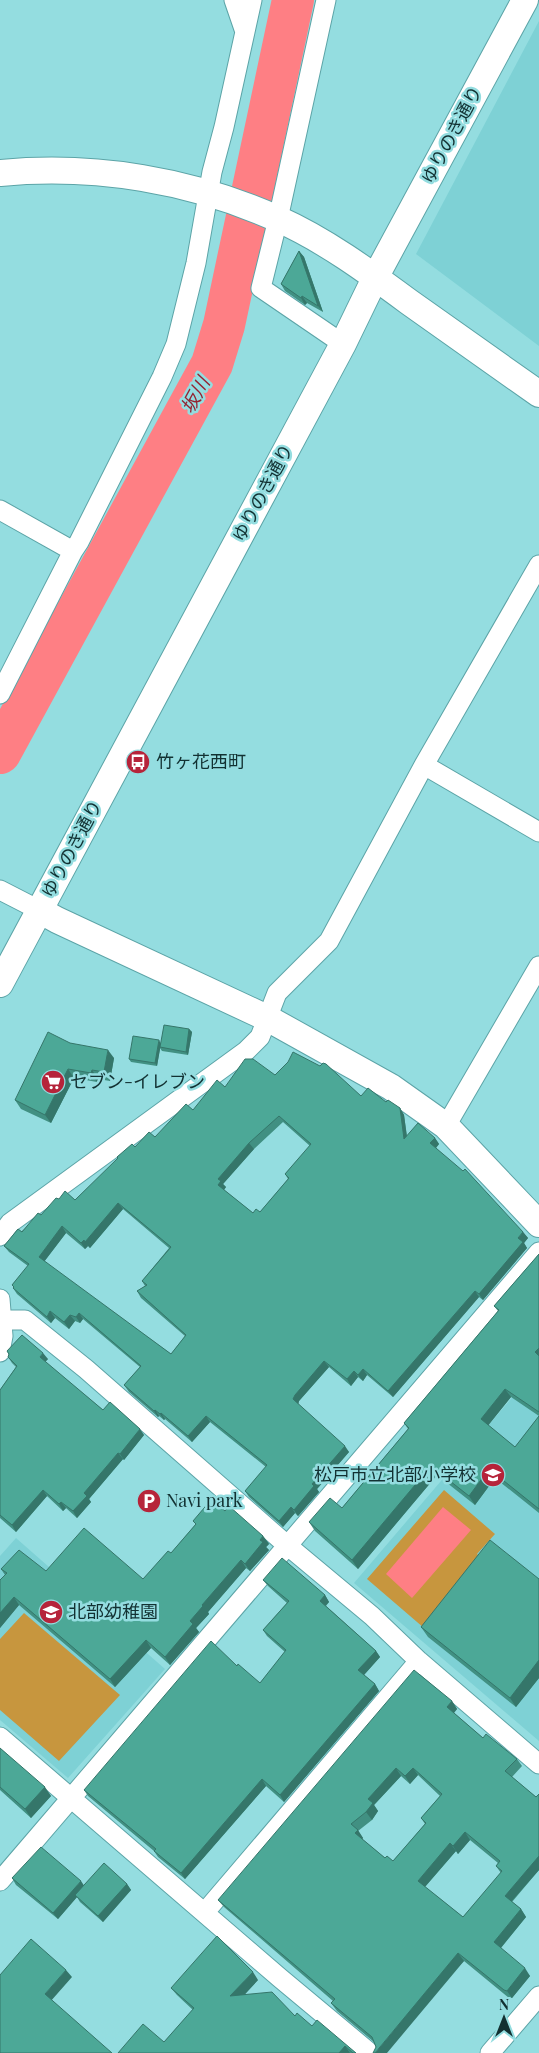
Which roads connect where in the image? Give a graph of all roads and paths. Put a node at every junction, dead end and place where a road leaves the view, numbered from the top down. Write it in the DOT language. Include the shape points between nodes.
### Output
graph roads {
  1 [pos="234,0"];
  2 [pos="252,0"];
  3 [pos="326,0"];
  4 [pos="525,0"];
  5 [pos="246,32"];
  6 [pos="0,173"];
  7 [pos="214,194"];
  8 [pos="275,218"];
  9 [pos="376,276"];
  10 [pos="343,344"];
  11 [pos="539,394"];
  12 [pos="0,510"];
  13 [pos="73,551"];
  14 [pos="539,565"];
  15 [pos="0,694"];
  16 [pos="424,764"];
  17 [pos="539,832"];
  18 [pos="0,890"];
  19 [pos="39,910"];
  20 [pos="539,966"];
  21 [pos="0,984"];
  22 [pos="268,1018"];
  23 [pos="446,1126"];
  24 [pos="539,1224"];
  25 [pos="0,1236"];
  26 [pos="539,1252"];
  27 [pos="0,1299"];
  28 [pos="2,1320"];
  29 [pos="0,1352"];
  30 [pos="288,1546"];
  31 [pos="419,1661"];
  32 [pos="0,1737"];
  33 [pos="539,1764"];
  34 [pos="71,1797"];
  35 [pos="0,1881"];
  36 [pos="205,1912"];
  37 [pos="539,1996"];
  38 [pos="370,2053"];
  39 [pos="490,2053"];
  1 -- 5 [label="street"];
  2 -- 5 [label="street"];
  3 -- 8 [label="street"];
  4 -- 9 [label="street, ゆりのき通り"];
  5 -- 7 [label="street"];
  6 -- 7 [label="street" via="108,173"];
  7 -- 8 [label="street"];
  7 -- 13 [label="street" via="176,344"];
  8 -- 9 [label="street"];
  8 -- 10 [label="street" via="261,288"];
  9 -- 10 [label="street, ゆりのき通り"];
  9 -- 11 [label="street"];
  10 -- 19 [label="street, ゆりのき通り"];
  12 -- 13 [label="street"];
  13 -- 15 [label="street"];
  14 -- 16 [label="street"];
  16 -- 17 [label="street"];
  16 -- 22 [label="street" via="329,941 277,993"];
  18 -- 19 [label="street"];
  19 -- 21 [label="street, ゆりのき通り"];
  19 -- 22 [label="street"];
  20 -- 23 [label="street"];
  22 -- 23 [label="street" via="391,1087"];
  22 -- 25 [label="street" via="260,1037 246,1051 10,1223"];
  23 -- 24 [label="street"];
  26 -- 30 [label="street"];
  27 -- 28 [label="street"];
  28 -- 29 [label="street"];
  28 -- 30 [label="street" via="25,1320 93,1375"];
  30 -- 31 [label="street" via="372,1616"];
  30 -- 34 [label="street"];
  31 -- 33 [label="street"];
  31 -- 36 [label="street"];
  32 -- 34 [label="street"];
  34 -- 35 [label="street"];
  34 -- 36 [label="street"];
  36 -- 38 [label="street"];
  37 -- 39 [label="street"];
}
